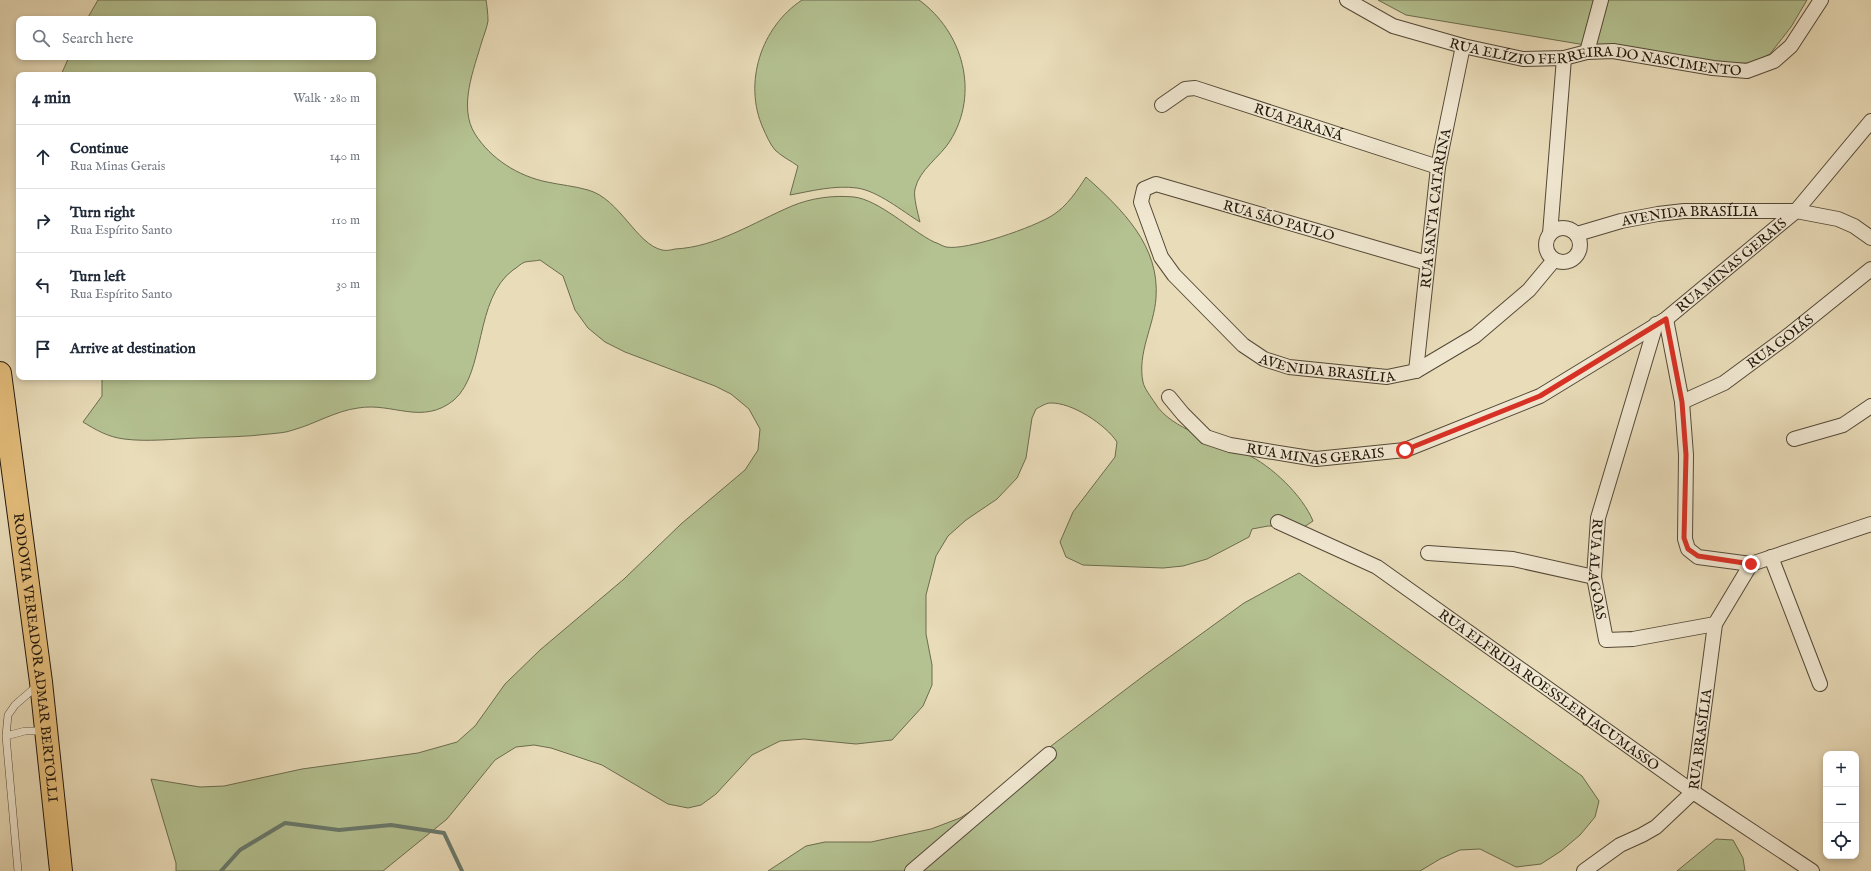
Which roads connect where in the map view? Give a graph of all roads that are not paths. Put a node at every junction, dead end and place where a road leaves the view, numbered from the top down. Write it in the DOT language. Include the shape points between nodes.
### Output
graph roads {
  1 [pos="1347,0"];
  2 [pos="1601,0"];
  3 [pos="1821,0"];
  4 [pos="1463,46"];
  5 [pos="1587,52"];
  6 [pos="1564,58"];
  7 [pos="1162,105"];
  8 [pos="1871,122"];
  9 [pos="1438,167"];
  10 [pos="1141,202"];
  11 [pos="1796,211"];
  12 [pos="1550,234"];
  13 [pos="1577,234"];
  14 [pos="1871,238"];
  15 [pos="1554,260"];
  16 [pos="1427,263"];
  17 [pos="1871,269"];
  18 [pos="1661,322"];
  19 [pos="1416,371"];
  20 [pos="0,373"];
  21 [pos="1169,397"];
  22 [pos="1682,402"];
  23 [pos="1871,406"];
  24 [pos="1794,439"];
  25 [pos="1278,522"];
  26 [pos="1871,524"];
  27 [pos="1428,553"];
  28 [pos="1771,557"];
  29 [pos="1751,564"];
  30 [pos="1594,577"];
  31 [pos="1715,624"];
  32 [pos="41,682"];
  33 [pos="1820,684"];
  34 [pos="46,731"];
  35 [pos="6,736"];
  36 [pos="1049,754"];
  37 [pos="1693,792"];
  38 [pos="18,871"];
  39 [pos="60,871"];
  40 [pos="912,871"];
  41 [pos="1584,871"];
  42 [pos="1812,871"];
  1 -- 4 [label="street, RUA ELÍZIO FERREIRA DO NASCIMENTO" via="1393,26"];
  2 -- 5 [label="street"];
  3 -- 5 [label="street, RUA ELÍZIO FERREIRA DO NASCIMENTO" via="1791,46 1774,61 1747,71 1713,68 1613,51"];
  4 -- 6 [label="street, RUA ELÍZIO FERREIRA DO NASCIMENTO" via="1523,59"];
  4 -- 9 [label="street, RUA SANTA CATARINA"];
  5 -- 6 [label="street, RUA ELÍZIO FERREIRA DO NASCIMENTO"];
  6 -- 12 [label="street"];
  7 -- 9 [label="street, RUA PARANÁ" via="1185,89 1195,88"];
  8 -- 11 [label="street, RUA MINAS GERAIS"];
  9 -- 16 [label="street, RUA SANTA CATARINA"];
  10 -- 16 [label="street, RUA SÃO PAULO" via="1144,189 1156,184"];
  10 -- 19 [label="street, AVENIDA BRASÍLIA" via="1161,257 1174,275 1243,346 1264,359 1289,367 1387,377"];
  11 -- 13 [label="street, AVENIDA BRASÍLIA" via="1684,211 1621,221"];
  11 -- 14 [label="street, AVENIDA BRASÍLIA" via="1838,219"];
  11 -- 18 [label="street, RUA MINAS GERAIS"];
  12 -- 13 [label="street" via="1555,230 1567,228"];
  12 -- 15 [label="street" via="1546,245"];
  13 -- 15 [label="street" via="1581,245 1577,257 1566,263"];
  15 -- 19 [label="street, AVENIDA BRASÍLIA" via="1529,290 1475,336"];
  16 -- 19 [label="street, RUA SANTA CATARINA"];
  17 -- 22 [label="street, RUA GOIÁS" via="1724,383"];
  18 -- 21 [label="street, RUA MINAS GERAIS" via="1540,396 1405,450 1316,459 1230,445 1206,437"];
  18 -- 22 [label="street"];
  18 -- 30 [label="street, RUA ALAGOAS" via="1598,518"];
  20 -- 32 [label="highway, RODOVIA VEREADOR ADMAR BERTOLLI"];
  22 -- 29 [label="street" via="1686,455 1684,538 1688,549 1698,556"];
  23 -- 24 [label="street" via="1843,425"];
  25 -- 37 [label="street, RUA ELFRIDA ROESSLER JACUMASSO" via="1377,567"];
  26 -- 28 [label="street"];
  27 -- 30 [label="street" via="1513,559"];
  28 -- 29 [label="street"];
  28 -- 33 [label="street"];
  29 -- 31 [label="street"];
  30 -- 31 [label="street, RUA ALAGOAS" via="1606,640 1634,639"];
  31 -- 37 [label="street, RUA BRASÍLIA"];
  32 -- 34 [label="highway, RODOVIA VEREADOR ADMAR BERTOLLI"];
  32 -- 35 [label="lane" via="15,705 8,715"];
  34 -- 35 [label="lane" via="25,731"];
  34 -- 39 [label="highway, RODOVIA VEREADOR ADMAR BERTOLLI"];
  35 -- 38 [label="lane"];
  36 -- 40 [label="street"];
  37 -- 41 [label="street, RUA BRASÍLIA" via="1656,827 1620,845"];
  37 -- 42 [label="street, RUA ELFRIDA ROESSLER JACUMASSO"];
}
